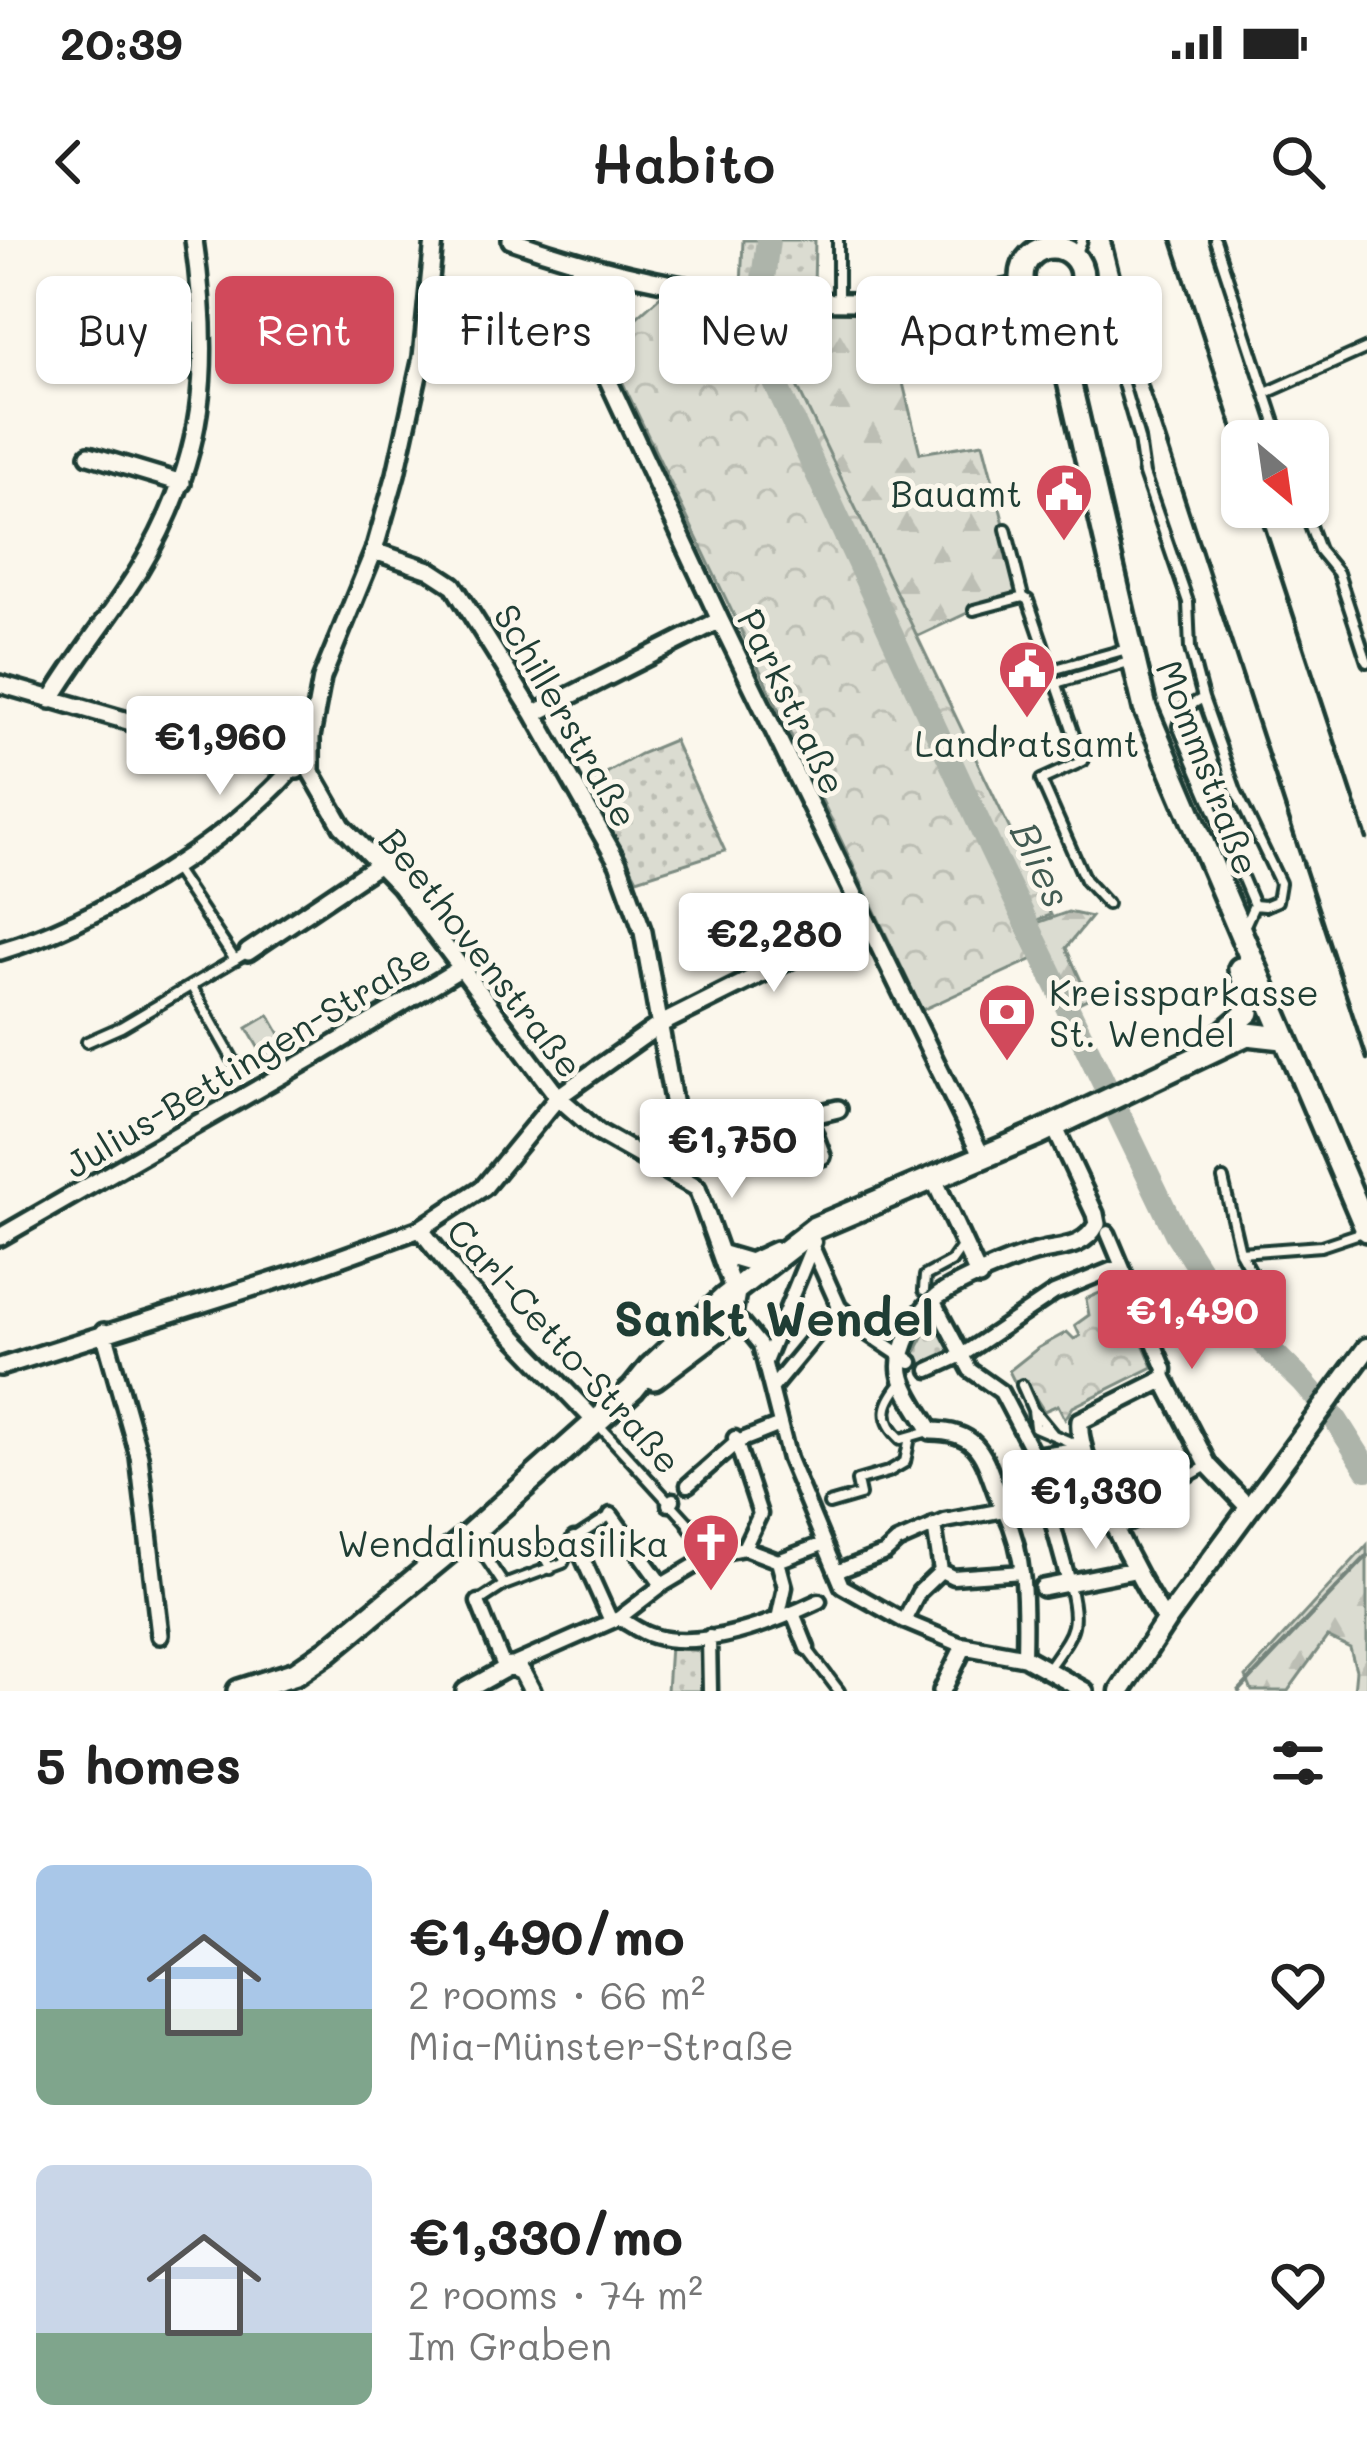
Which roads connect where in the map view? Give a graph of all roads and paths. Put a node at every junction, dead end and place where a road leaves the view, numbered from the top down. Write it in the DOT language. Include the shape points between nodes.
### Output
graph roads {
  1 [pos="194,240"];
  2 [pos="434,240"];
  3 [pos="511,240"];
  4 [pos="838,240"];
  5 [pos="1216,240"];
  6 [pos="531,243"];
  7 [pos="1036,245"];
  8 [pos="1078,249"];
  9 [pos="579,264"];
  10 [pos="1023,276"];
  11 [pos="838,300"];
  12 [pos="856,300"];
  13 [pos="191,318"];
  14 [pos="203,320"];
  15 [pos="1367,348"];
  16 [pos="1069,384"];
  17 [pos="1123,384"];
  18 [pos="1266,393"];
  19 [pos="1274,420"];
  20 [pos="89,454"];
  21 [pos="182,483"];
  22 [pos="1311,528"];
  23 [pos="1006,530"];
  24 [pos="374,551"];
  25 [pos="1023,597"];
  26 [pos="974,610"];
  27 [pos="720,620"];
  28 [pos="1130,655"];
  29 [pos="1367,662"];
  30 [pos="1052,670"];
  31 [pos="1056,683"];
  32 [pos="0,684"];
  33 [pos="1203,698"];
  34 [pos="51,700"];
  35 [pos="534,714"];
  36 [pos="291,770"];
  37 [pos="311,772"];
  38 [pos="379,864"];
  39 [pos="173,866"];
  40 [pos="1211,867"];
  41 [pos="1107,904"];
  42 [pos="1254,905"];
  43 [pos="867,921"];
  44 [pos="1239,937"];
  45 [pos="0,951"];
  46 [pos="242,956"];
  47 [pos="461,968"];
  48 [pos="192,988"];
  49 [pos="659,1024"];
  50 [pos="1283,1038"];
  51 [pos="87,1042"];
  52 [pos="237,1067"];
  53 [pos="1169,1072"];
  54 [pos="558,1097"];
  55 [pos="838,1109"];
  56 [pos="810,1124"];
  57 [pos="1054,1126"];
  58 [pos="682,1151"];
  59 [pos="822,1156"];
  60 [pos="982,1157"];
  61 [pos="675,1173"];
  62 [pos="933,1177"];
  63 [pos="1223,1179"];
  64 [pos="420,1229"];
  65 [pos="1367,1230"];
  66 [pos="1099,1232"];
  67 [pos="812,1236"];
  68 [pos="0,1237"];
  69 [pos="963,1243"];
  70 [pos="1240,1252"];
  71 [pos="723,1254"];
  72 [pos="1120,1266"];
  73 [pos="979,1277"];
  74 [pos="734,1292"];
  75 [pos="928,1295"];
  76 [pos="839,1306"];
  77 [pos="736,1319"];
  78 [pos="1279,1322"];
  79 [pos="104,1332"];
  80 [pos="1367,1348"];
  81 [pos="962,1355"];
  82 [pos="906,1360"];
  83 [pos="765,1363"];
  84 [pos="0,1367"];
  85 [pos="929,1370"];
  86 [pos="1164,1379"];
  87 [pos="904,1381"];
  88 [pos="1022,1385"];
  89 [pos="772,1388"];
  90 [pos="633,1389"];
  91 [pos="596,1422"];
  92 [pos="780,1425"];
  93 [pos="931,1431"];
  94 [pos="910,1438"];
  95 [pos="736,1440"];
  96 [pos="1084,1448"];
  97 [pos="1208,1465"];
  98 [pos="688,1485"];
  99 [pos="820,1508"];
  100 [pos="1250,1509"];
  101 [pos="1004,1510"];
  102 [pos="611,1515"];
  103 [pos="934,1525"];
  104 [pos="691,1526"];
  105 [pos="1117,1531"];
  106 [pos="470,1534"];
  107 [pos="574,1539"];
  108 [pos="823,1544"];
  109 [pos="538,1545"];
  110 [pos="744,1548"];
  111 [pos="714,1554"];
  112 [pos="778,1561"];
  113 [pos="551,1569"];
  114 [pos="1134,1570"];
  115 [pos="941,1571"];
  116 [pos="1022,1572"];
  117 [pos="836,1577"];
  118 [pos="1069,1583"];
  119 [pos="504,1585"];
  120 [pos="662,1585"];
  121 [pos="1035,1589"];
  122 [pos="819,1601"];
  123 [pos="478,1602"];
  124 [pos="793,1613"];
  125 [pos="615,1619"];
  126 [pos="778,1619"];
  127 [pos="904,1621"];
  128 [pos="1166,1621"];
  129 [pos="160,1635"];
  130 [pos="709,1636"];
  131 [pos="964,1646"];
  132 [pos="807,1648"];
  133 [pos="1024,1657"];
  134 [pos="507,1668"];
  135 [pos="1048,1668"];
  136 [pos="468,1690"];
  137 [pos="240,1691"];
  138 [pos="532,1691"];
  139 [pos="710,1691"];
  140 [pos="839,1691"];
  141 [pos="942,1691"];
  142 [pos="1085,1691"];
  143 [pos="1120,1691"];
  1 -- 14 [label="street"];
  2 -- 24 [label="street" via="422,357"];
  3 -- 6 [label="street"];
  4 -- 11 [label="lane"];
  5 -- 18 [label="lane"];
  6 -- 9 [label="street"];
  7 -- 8 [label="main road"];
  7 -- 10 [label="main road"];
  9 -- 11 [label="street" via="744,296"];
  9 -- 27 [label="street, Parkstraße" via="575,309"];
  11 -- 12 [label="street"];
  13 -- 14 [label="lane"];
  14 -- 21 [label="street" via="198,431"];
  15 -- 18 [label="lane"];
  16 -- 28 [label="main road, Mommstraße"];
  17 -- 33 [label="lane" via="1188,602"];
  18 -- 19 [label="lane"];
  20 -- 21 [label="street"];
  21 -- 34 [label="street" via="137,574"];
  22 -- 29 [label="lane" via="1338,573"];
  23 -- 25 [label="lane"];
  24 -- 35 [label="street, Schillerstraße" via="452,585"];
  24 -- 37 [label="street" via="322,678"];
  25 -- 26 [label="lane"];
  25 -- 30 [label="lane"];
  27 -- 35 [label="street"];
  27 -- 43 [label="street, Parkstraße"];
  28 -- 30 [label="lane"];
  28 -- 31 [label="lane"];
  28 -- 40 [label="main road, Mommstraße"];
  30 -- 31 [label="lane"];
  31 -- 41 [label="lane" via="1083,761 1041,780 1085,880"];
  32 -- 34 [label="street"];
  33 -- 42 [label="lane" via="1184,709 1178,726"];
  33 -- 42 [label="lane" via="1281,887 1277,901"];
  34 -- 36 [label="street"];
  35 -- 49 [label="street, Schillerstraße" via="630,891"];
  36 -- 37 [label="street"];
  36 -- 39 [label="street"];
  37 -- 38 [label="street, Beethovenstraße" via="342,826"];
  38 -- 46 [label="street"];
  38 -- 47 [label="street, Beethovenstraße"];
  39 -- 45 [label="street" via="75,923"];
  39 -- 46 [label="lane"];
  40 -- 44 [label="main road, Mommstraße"];
  40 -- 53 [label="main road" via="1248,1012"];
  42 -- 44 [label="lane"];
  43 -- 49 [label="street"];
  43 -- 60 [label="street, Parkstraße"];
  44 -- 50 [label="main road, Mommstraße"];
  46 -- 48 [label="lane"];
  47 -- 54 [label="street, Beethovenstraße"];
  47 -- 68 [label="street, Julius-Bettingen-Straße"];
  48 -- 51 [label="lane"];
  48 -- 52 [label="lane"];
  49 -- 54 [label="street"];
  49 -- 58 [label="street, Schillerstraße"];
  50 -- 53 [label="main road" via="1247,1034"];
  50 -- 65 [label="main road, Mommstraße"];
  53 -- 57 [label="main road"];
  54 -- 61 [label="street, Beethovenstraße" via="598,1132"];
  54 -- 64 [label="street" via="484,1187"];
  55 -- 56 [label="street" via="813,1114"];
  56 -- 58 [label="street"];
  56 -- 59 [label="street"];
  57 -- 60 [label="main road"];
  57 -- 66 [label="street"];
  58 -- 61 [label="street, Schillerstraße"];
  60 -- 62 [label="main road"];
  61 -- 71 [label="street, Beethovenstraße" via="703,1196"];
  62 -- 67 [label="main road"];
  62 -- 69 [label="street"];
  63 -- 70 [label="lane"];
  64 -- 79 [label="street"];
  64 -- 91 [label="street, Carl-Cetto-Straße"];
  65 -- 70 [label="lane" via="1341,1243"];
  66 -- 72 [label="street"];
  66 -- 73 [label="street"];
  67 -- 71 [label="street" via="750,1262"];
  67 -- 74 [label="main road"];
  67 -- 76 [label="street"];
  67 -- 83 [label="street"];
  69 -- 73 [label="street"];
  69 -- 75 [label="lane" via="951,1262 925,1276"];
  70 -- 78 [label="lane"];
  71 -- 74 [label="street, Beethovenstraße"];
  72 -- 81 [label="street" via="1054,1293"];
  72 -- 86 [label="street"];
  73 -- 75 [label="street"];
  74 -- 77 [label="main road"];
  74 -- 90 [label="main road"];
  75 -- 81 [label="street"];
  75 -- 82 [label="street"];
  76 -- 82 [label="street"];
  76 -- 89 [label="street"];
  77 -- 83 [label="street"];
  77 -- 90 [label="main road"];
  79 -- 84 [label="street"];
  79 -- 129 [label="street" via="139,1456"];
  80 -- 100 [label="street"];
  81 -- 85 [label="street"];
  81 -- 96 [label="street" via="1000,1393 1034,1455"];
  82 -- 87 [label="street"];
  83 -- 89 [label="street"];
  86 -- 96 [label="street" via="1080,1421"];
  86 -- 97 [label="street"];
  87 -- 93 [label="street"];
  87 -- 94 [label="lane" via="884,1412 895,1435"];
  88 -- 96 [label="lane" via="1053,1435"];
  89 -- 92 [label="street"];
  90 -- 91 [label="main road"];
  91 -- 104 [label="lane, Carl-Cetto-Straße"];
  91 -- 106 [label="main road"];
  92 -- 95 [label="street"];
  92 -- 99 [label="street" via="789,1459"];
  93 -- 94 [label="lane"];
  93 -- 101 [label="street" via="968,1436"];
  94 -- 99 [label="lane" via="905,1462 857,1481 860,1495"];
  95 -- 98 [label="street"];
  95 -- 110 [label="street" via="760,1514"];
  96 -- 105 [label="street"];
  97 -- 100 [label="street"];
  97 -- 105 [label="lane" via="1157,1494 1149,1517"];
  99 -- 108 [label="street"];
  100 -- 128 [label="street"];
  101 -- 103 [label="street"];
  101 -- 116 [label="street"];
  101 -- 118 [label="street" via="1015,1496 1046,1499"];
  102 -- 107 [label="lane"];
  102 -- 120 [label="street"];
  103 -- 115 [label="street"];
  103 -- 117 [label="street"];
  104 -- 111 [label="street, Carl-Cetto-Straße"];
  105 -- 114 [label="street"];
  106 -- 119 [label="lane"];
  106 -- 137 [label="main road" via="296,1673"];
  107 -- 113 [label="lane" via="569,1556"];
  107 -- 125 [label="street"];
  108 -- 112 [label="street"];
  108 -- 117 [label="street"];
  109 -- 113 [label="lane"];
  110 -- 111 [label="street"];
  110 -- 112 [label="street"];
  111 -- 120 [label="street"];
  112 -- 126 [label="street" via="785,1587"];
  113 -- 119 [label="lane"];
  114 -- 118 [label="street"];
  114 -- 128 [label="street"];
  115 -- 116 [label="street"];
  115 -- 127 [label="street"];
  116 -- 121 [label="street"];
  117 -- 127 [label="street"];
  118 -- 121 [label="street"];
  118 -- 135 [label="lane" via="1074,1629"];
  119 -- 123 [label="lane"];
  120 -- 125 [label="street"];
  121 -- 133 [label="street"];
  122 -- 124 [label="street"];
  123 -- 134 [label="street"];
  124 -- 126 [label="street"];
  124 -- 132 [label="street"];
  125 -- 130 [label="street" via="649,1635"];
  125 -- 134 [label="street"];
  126 -- 130 [label="street"];
  127 -- 131 [label="street"];
  128 -- 143 [label="street"];
  130 -- 139 [label="street"];
  131 -- 133 [label="street"];
  131 -- 141 [label="street"];
  132 -- 140 [label="lane"];
  133 -- 135 [label="street"];
  134 -- 136 [label="street"];
  134 -- 138 [label="street" via="522,1672"];
  135 -- 142 [label="street"];
}
